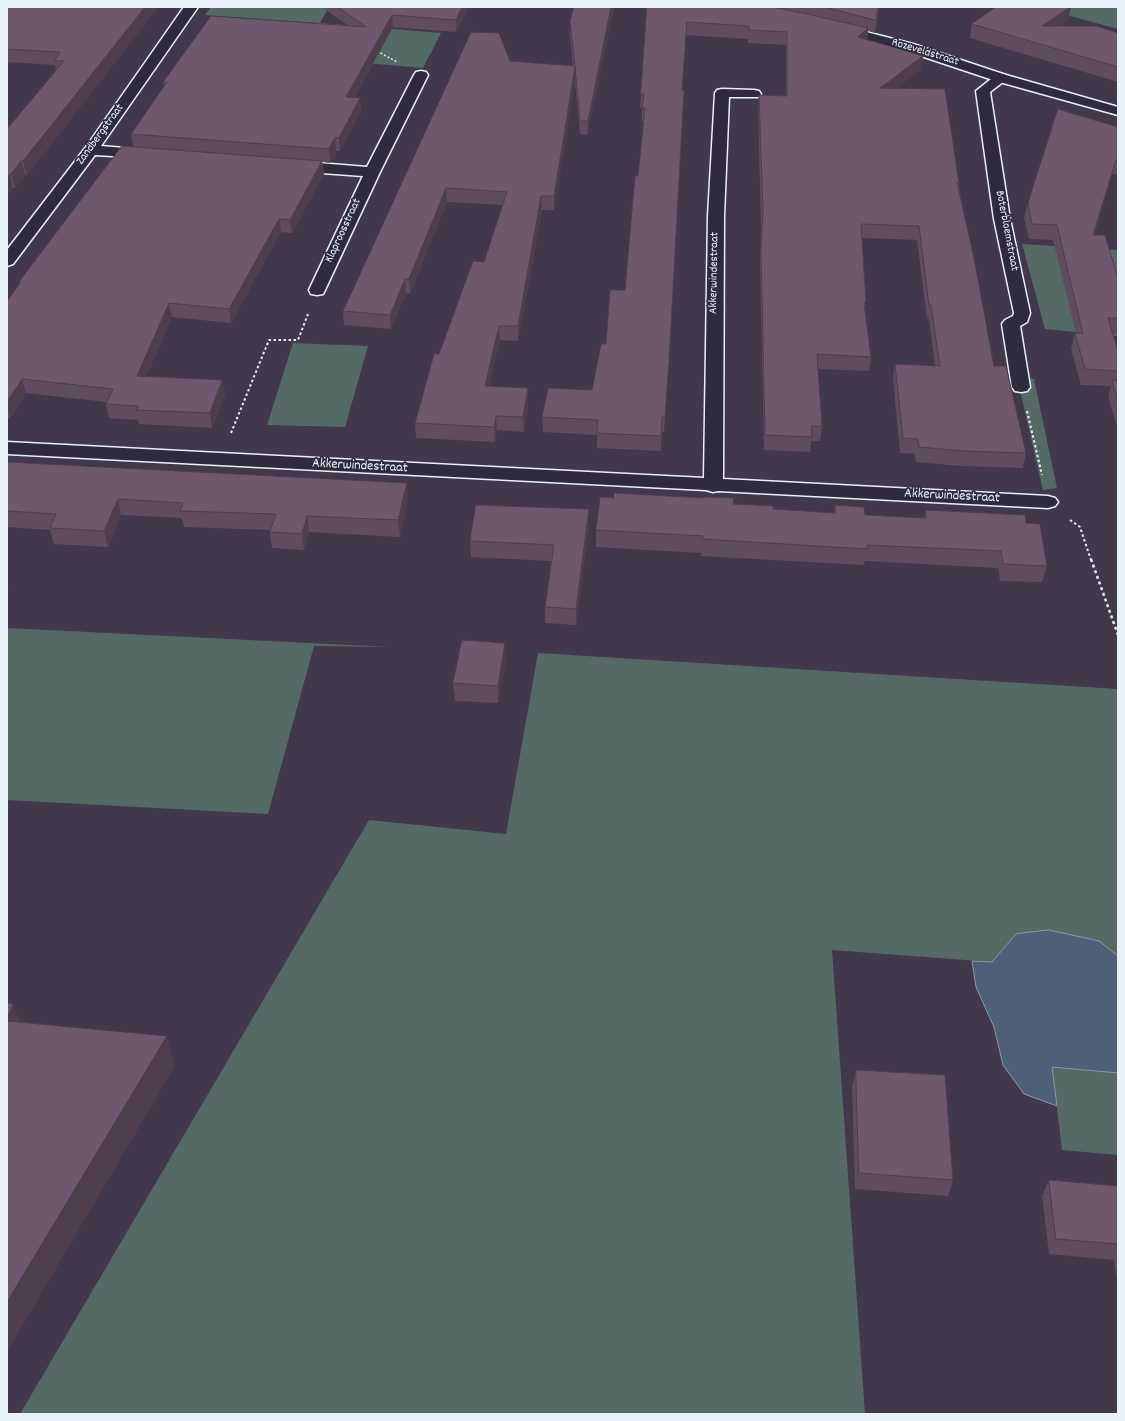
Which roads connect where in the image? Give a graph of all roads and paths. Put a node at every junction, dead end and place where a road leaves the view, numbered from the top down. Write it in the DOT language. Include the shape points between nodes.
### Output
graph roads {
  1 [pos="191,7"];
  2 [pos="824,25"];
  3 [pos="372,48"];
  4 [pos="420,76"];
  5 [pos="1001,78"];
  6 [pos="754,94"];
  7 [pos="1118,111"];
  8 [pos="91,150"];
  9 [pos="161,156"];
  10 [pos="278,165"];
  11 [pos="372,172"];
  12 [pos="7,261"];
  13 [pos="317,290"];
  14 [pos="1021,387"];
  15 [pos="7,448"];
  16 [pos="220,460"];
  17 [pos="713,486"];
  18 [pos="1048,502"];
  19 [pos="1118,635"];
  1 -- 8 [label="street, Zandbergstraat"];
  2 -- 5 [label="street, Rozeveldstraat" via="908,47"];
  3 -- 4 [label="path"];
  4 -- 11 [label="street, Klaproosstraat"];
  5 -- 7 [label="street, Rozeveldstraat"];
  5 -- 14 [label="street, Boterbloemstraat" via="983,92 1002,219 1022,313 1021,318 1011,324"];
  6 -- 17 [label="street, Akkerwindestraat" via="722,93 716,216"];
  8 -- 9 [label="street"];
  8 -- 12 [label="street, Zandbergstraat"];
  10 -- 11 [label="street"];
  11 -- 13 [label="street, Klaproosstraat"];
  13 -- 16 [label="path" via="298,340 269,340"];
  14 -- 18 [label="path"];
  15 -- 16 [label="street, Akkerwindestraat"];
  16 -- 17 [label="street, Akkerwindestraat"];
  17 -- 18 [label="street, Akkerwindestraat"];
  18 -- 19 [label="path" via="1052,509 1080,527"];
}
